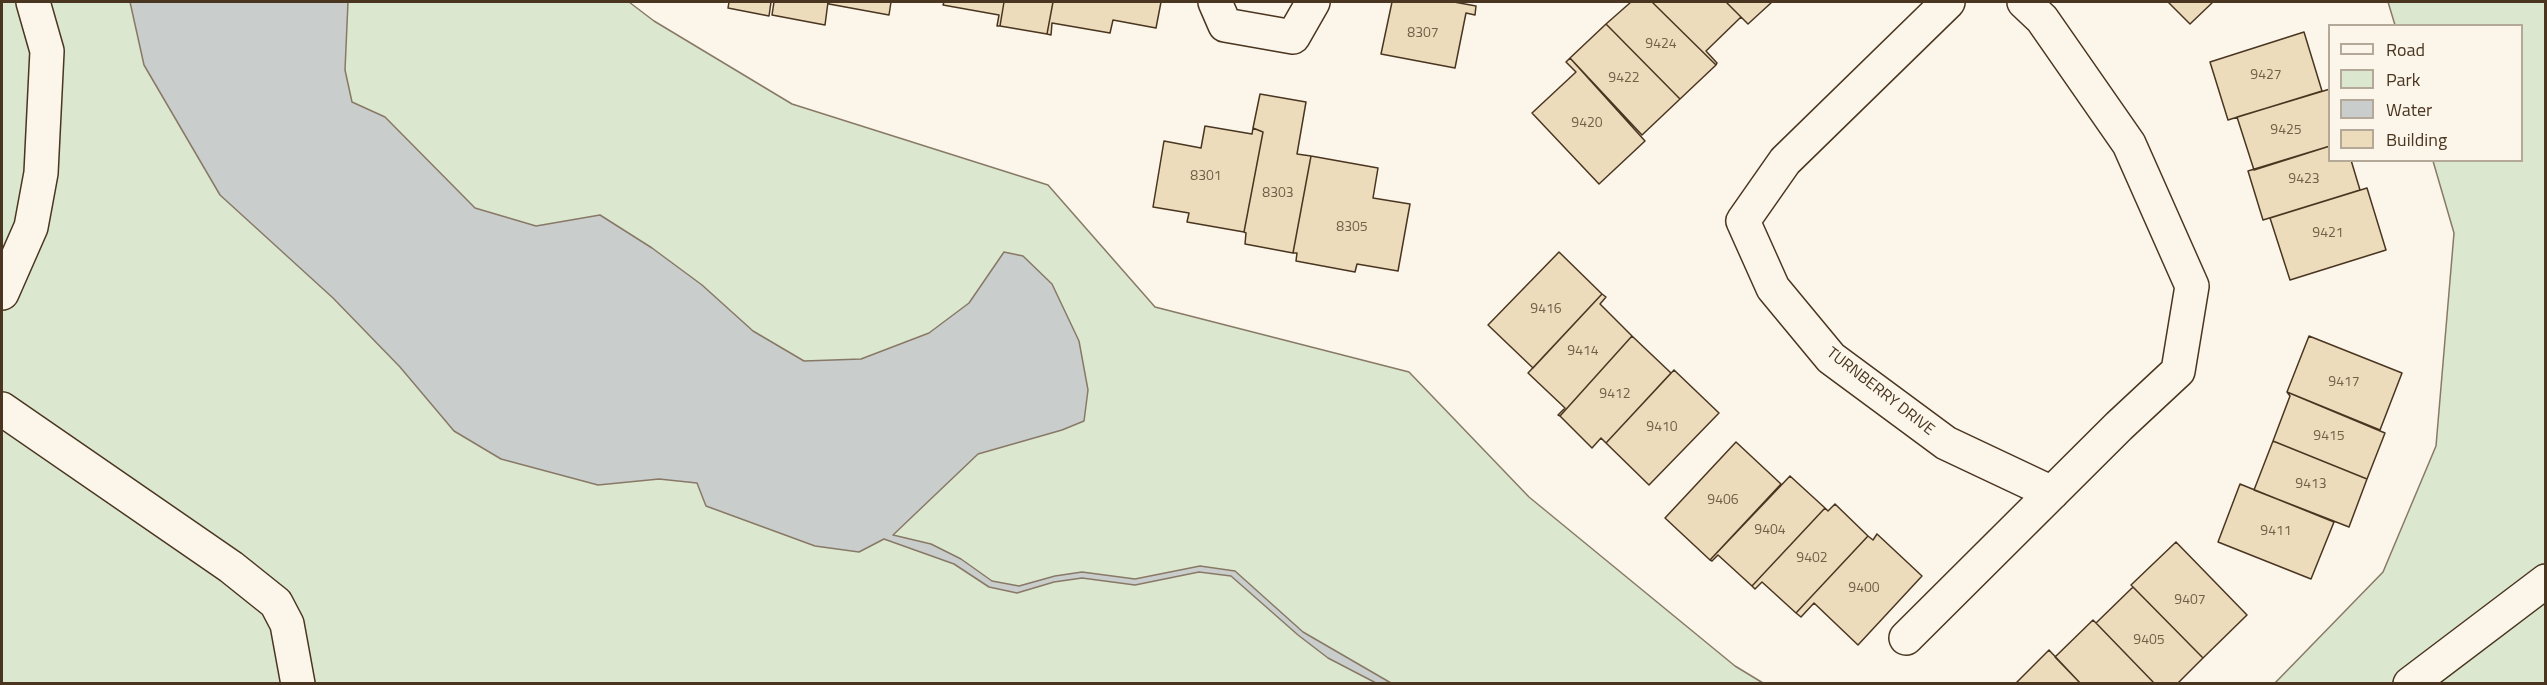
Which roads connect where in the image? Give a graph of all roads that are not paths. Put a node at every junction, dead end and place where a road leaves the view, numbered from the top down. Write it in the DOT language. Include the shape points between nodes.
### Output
graph roads {
  1 [pos="33,2"];
  2 [pos="1215,2"];
  3 [pos="1313,2"];
  4 [pos="1948,2"];
  5 [pos="2024,2"];
  6 [pos="2,293"];
  7 [pos="2,409"];
  8 [pos="2052,492"];
  9 [pos="2546,581"];
  10 [pos="1906,638"];
  11 [pos="298,684"];
  12 [pos="2410,684"];
  1 -- 6 [label="street" via="47,51 42,173 31,227"];
  2 -- 3 [label="street" via="1225,25 1293,37"];
  4 -- 8 [label="street, TURNBERRY DRIVE" via="1785,161 1743,221 1773,288 1831,358 1946,443"];
  5 -- 8 [label="street" via="2042,19 2129,144 2192,286 2178,371"];
  7 -- 11 [label="street" via="231,567 276,603 287,624"];
  8 -- 10 [label="street"];
  9 -- 12 [label="street"];
}
